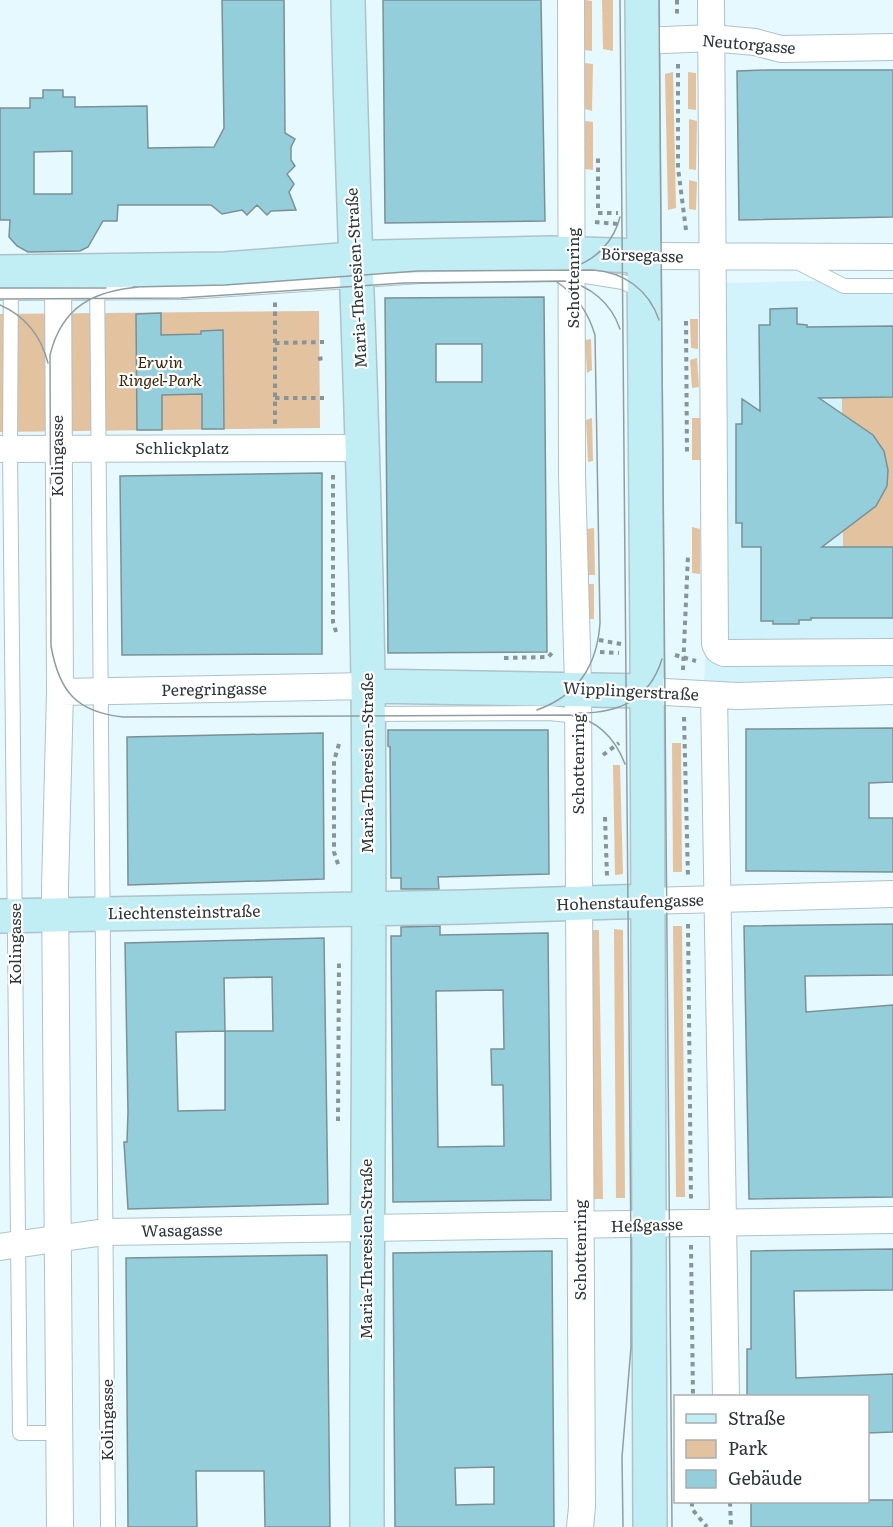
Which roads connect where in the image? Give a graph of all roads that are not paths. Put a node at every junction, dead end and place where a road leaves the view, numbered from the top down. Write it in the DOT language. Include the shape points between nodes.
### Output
graph roads {
  1 [pos="348,0"];
  2 [pos="571,0"];
  3 [pos="642,0"];
  4 [pos="711,0"];
  5 [pos="711,38"];
  6 [pos="642,41"];
  7 [pos="893,47"];
  8 [pos="644,256"];
  9 [pos="698,256"];
  10 [pos="893,257"];
  11 [pos="789,258"];
  12 [pos="573,264"];
  13 [pos="356,269"];
  14 [pos="58,282"];
  15 [pos="97,282"];
  16 [pos="6,283"];
  17 [pos="893,286"];
  18 [pos="644,292"];
  19 [pos="348,448"];
  20 [pos="5,449"];
  21 [pos="57,449"];
  22 [pos="98,449"];
  23 [pos="893,652"];
  24 [pos="893,691"];
  25 [pos="60,692"];
  26 [pos="100,692"];
  27 [pos="647,692"];
  28 [pos="714,695"];
  29 [pos="368,700"];
  30 [pos="578,702"];
  31 [pos="893,894"];
  32 [pos="717,899"];
  33 [pos="648,901"];
  34 [pos="579,904"];
  35 [pos="367,909"];
  36 [pos="102,914"];
  37 [pos="7,915"];
  38 [pos="55,915"];
  39 [pos="893,1220"];
  40 [pos="724,1223"];
  41 [pos="649,1225"];
  42 [pos="366,1226"];
  43 [pos="580,1226"];
  44 [pos="105,1232"];
  45 [pos="58,1240"];
  46 [pos="8,1247"];
  47 [pos="726,1395"];
  48 [pos="60,1433"];
  49 [pos="60,1527"];
  50 [pos="108,1527"];
  51 [pos="367,1527"];
  52 [pos="580,1527"];
  53 [pos="650,1527"];
  1 -- 13 [label="main road, Maria-Theresien-Straße"];
  2 -- 12 [label="street, Schottenring"];
  3 -- 6 [label="main road"];
  4 -- 5 [label="street"];
  5 -- 6 [label="street, Neutorgasse"];
  5 -- 7 [label="street, Neutorgasse" via="755,42 781,50"];
  5 -- 9 [label="street"];
  6 -- 8 [label="main road"];
  8 -- 9 [label="street, Börsegasse"];
  8 -- 12 [label="main road, Börsegasse"];
  8 -- 18 [label="main road"];
  9 -- 11 [label="street, Börsegasse"];
  9 -- 23 [label="street" via="709,654"];
  10 -- 11 [label="street, Börsegasse"];
  11 -- 17 [label="lane" via="844,286"];
  12 -- 13 [label="main road, Börsegasse"];
  12 -- 18 [label="lane"];
  12 -- 30 [label="street, Schottenring" via="572,476"];
  13 -- 15 [label="main road" via="225,269"];
  13 -- 19 [label="main road, Maria-Theresien-Straße"];
  14 -- 15 [label="main road"];
  14 -- 16 [label="main road"];
  14 -- 21 [label="street, Kolingasse"];
  15 -- 22 [label="lane, Kolingasse"];
  16 -- 20 [label="lane, Kolingasse"];
  18 -- 27 [label="main road"];
  19 -- 22 [label="street, Schlickplatz"];
  19 -- 29 [label="main road, Maria-Theresien-Straße"];
  20 -- 21 [label="street, Schlickplatz"];
  20 -- 37 [label="lane, Kolingasse"];
  21 -- 22 [label="street, Schlickplatz"];
  21 -- 25 [label="street, Kolingasse"];
  22 -- 26 [label="lane, Kolingasse"];
  24 -- 28 [label="street, Wipplingerstraße"];
  25 -- 26 [label="street, Peregringasse"];
  25 -- 38 [label="street, Kolingasse"];
  26 -- 29 [label="street, Peregringasse"];
  26 -- 36 [label="lane, Kolingasse"];
  27 -- 28 [label="street, Wipplingerstraße" via="688,682"];
  27 -- 30 [label="main road, Wipplingerstraße"];
  27 -- 33 [label="main road"];
  28 -- 32 [label="street"];
  29 -- 30 [label="main road, Wipplingerstraße"];
  29 -- 35 [label="main road, Maria-Theresien-Straße"];
  30 -- 34 [label="street, Schottenring"];
  31 -- 32 [label="street, Hohenstaufengasse"];
  32 -- 33 [label="street, Hohenstaufengasse"];
  32 -- 40 [label="street"];
  33 -- 34 [label="main road, Hohenstaufengasse"];
  33 -- 41 [label="main road"];
  34 -- 35 [label="main road, Hohenstaufengasse"];
  34 -- 43 [label="street, Schottenring"];
  35 -- 36 [label="main road, Liechtensteinstraße"];
  35 -- 42 [label="main road, Maria-Theresien-Straße"];
  36 -- 38 [label="main road, Liechtensteinstraße"];
  36 -- 44 [label="lane, Kolingasse"];
  37 -- 38 [label="main road, Liechtensteinstraße"];
  37 -- 46 [label="lane, Kolingasse"];
  38 -- 45 [label="street, Kolingasse"];
  39 -- 40 [label="street, Heßgasse"];
  40 -- 41 [label="street, Heßgasse"];
  40 -- 47 [label="street"];
  41 -- 43 [label="street, Heßgasse"];
  41 -- 53 [label="main road"];
  42 -- 43 [label="street, Heßgasse"];
  42 -- 44 [label="street, Wasagasse"];
  42 -- 51 [label="main road, Maria-Theresien-Straße"];
  43 -- 52 [label="street, Schottenring"];
  44 -- 45 [label="street, Wasagasse"];
  44 -- 50 [label="lane, Kolingasse"];
  45 -- 46 [label="street, Wasagasse"];
  45 -- 48 [label="street, Kolingasse"];
  46 -- 48 [label="lane, Kolingasse" via="20,1433"];
  48 -- 49 [label="street, Kolingasse"];
}
